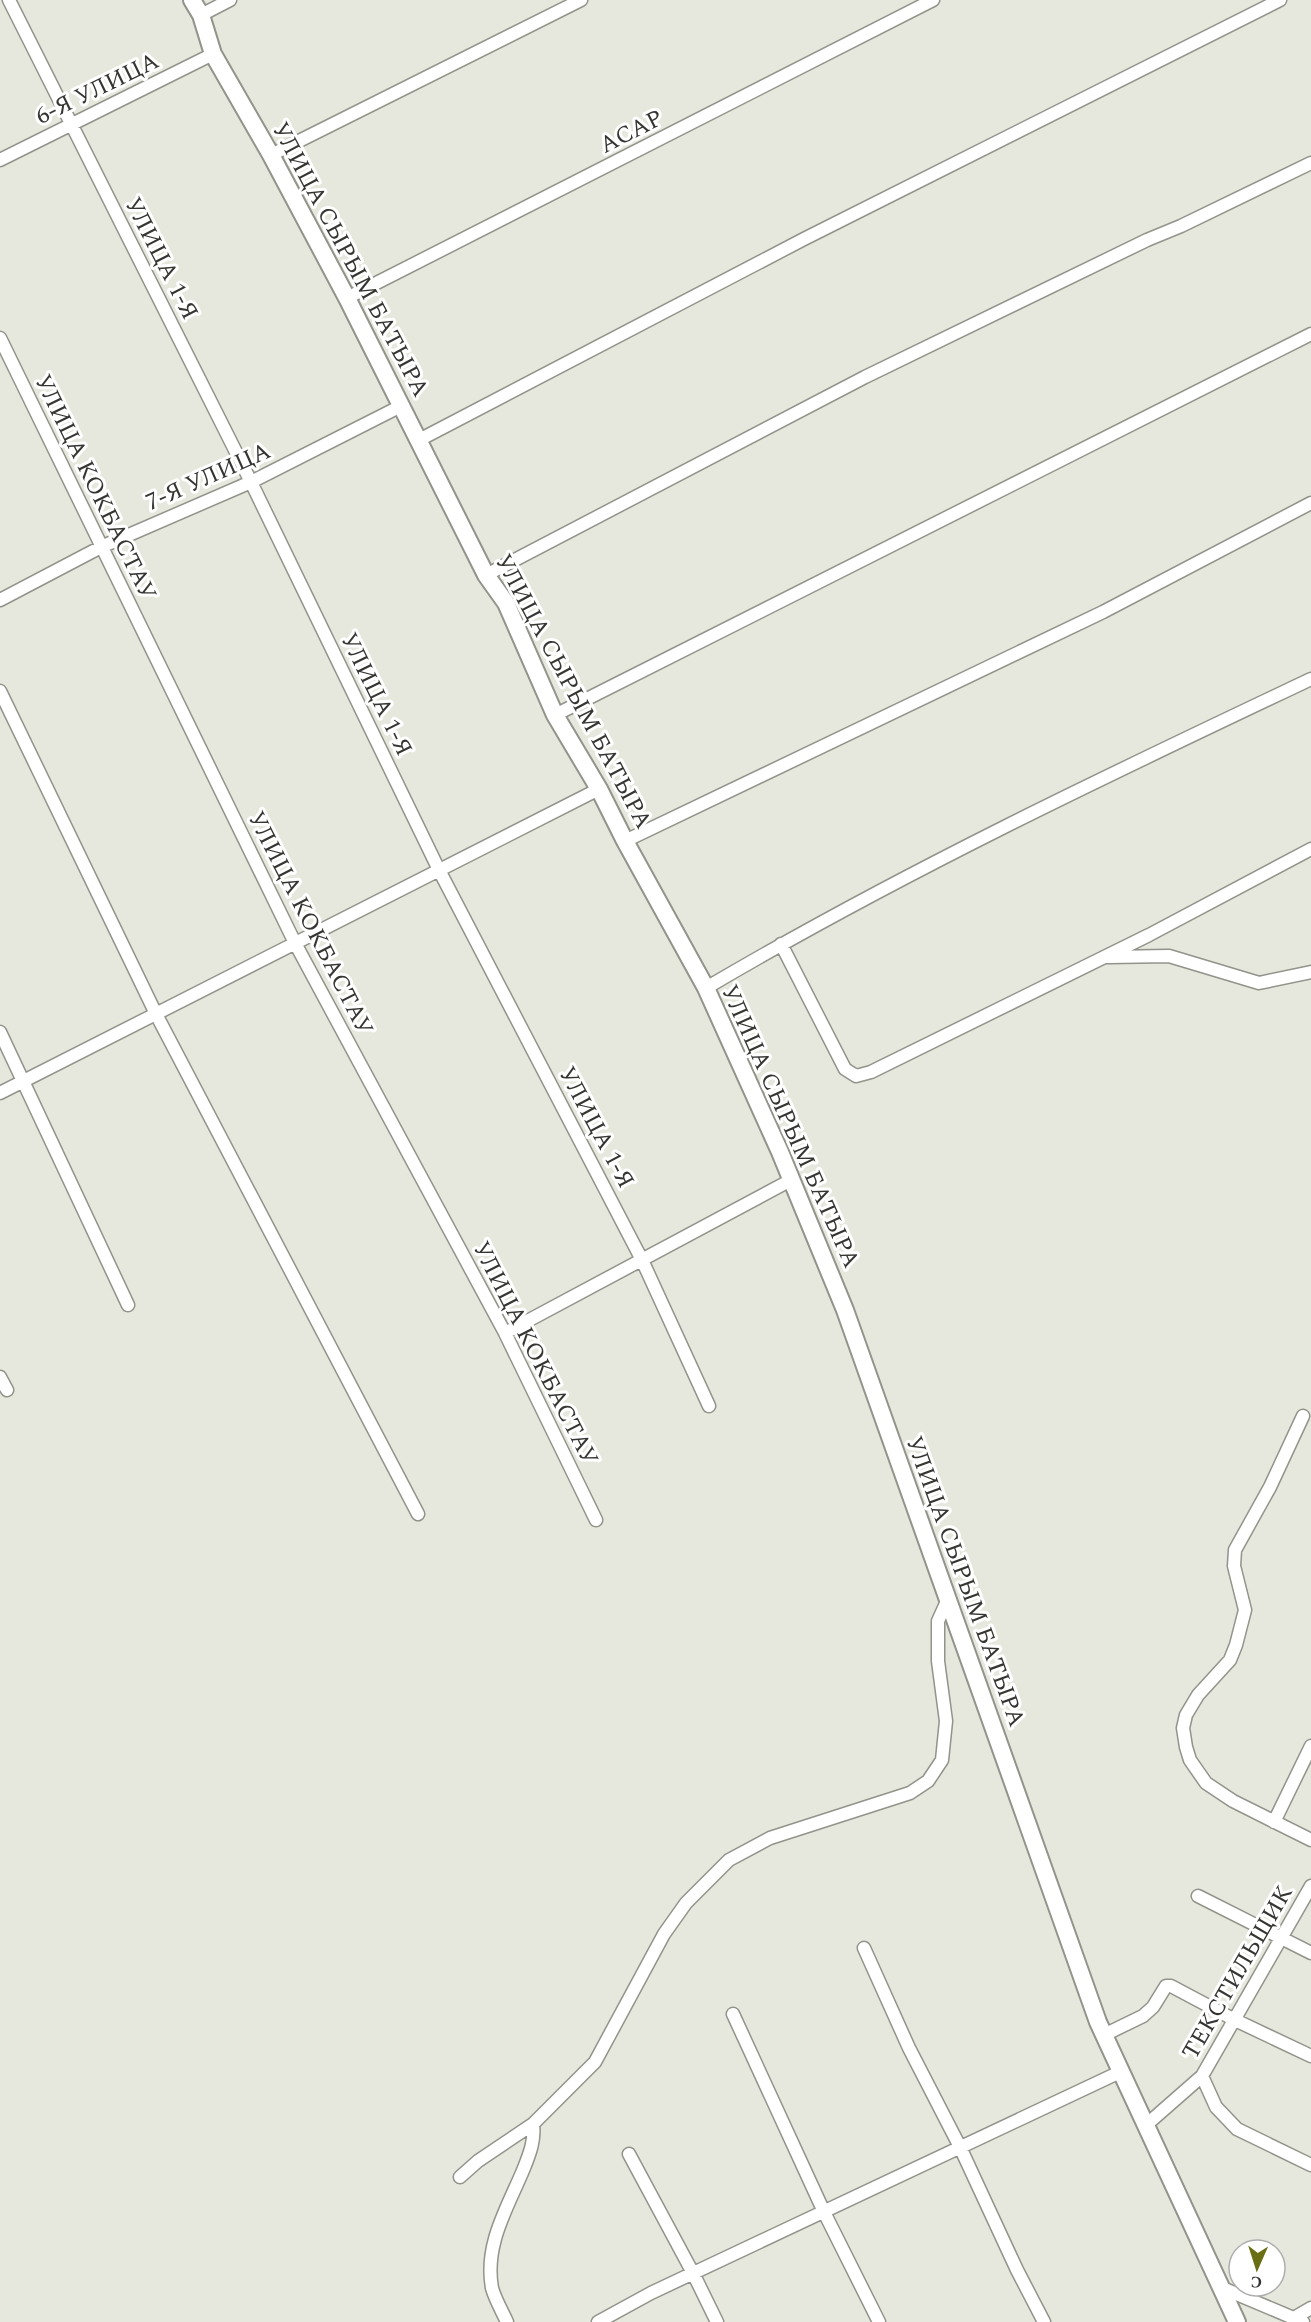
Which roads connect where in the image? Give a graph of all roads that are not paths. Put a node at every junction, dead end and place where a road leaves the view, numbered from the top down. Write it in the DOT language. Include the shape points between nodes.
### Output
graph roads {
  1 [pos="9,0"];
  2 [pos="192,0"];
  3 [pos="230,0"];
  4 [pos="580,0"];
  5 [pos="933,0"];
  6 [pos="1280,0"];
  7 [pos="201,15"];
  8 [pos="213,54"];
  9 [pos="72,124"];
  10 [pos="271,155"];
  11 [pos="0,160"];
  12 [pos="1311,163"];
  13 [pos="347,298"];
  14 [pos="1311,334"];
  15 [pos="0,338"];
  16 [pos="401,406"];
  17 [pos="419,440"];
  18 [pos="251,482"];
  19 [pos="1311,503"];
  20 [pos="101,547"];
  21 [pos="486,575"];
  22 [pos="0,600"];
  23 [pos="1311,679"];
  24 [pos="0,691"];
  25 [pos="555,715"];
  26 [pos="599,789"];
  27 [pos="625,841"];
  28 [pos="1311,849"];
  29 [pos="439,870"];
  30 [pos="295,943"];
  31 [pos="781,944"];
  32 [pos="1105,957"];
  33 [pos="1311,972"];
  34 [pos="706,988"];
  35 [pos="156,1014"];
  36 [pos="0,1032"];
  37 [pos="24,1081"];
  38 [pos="0,1093"];
  39 [pos="791,1180"];
  40 [pos="642,1260"];
  41 [pos="128,1305"];
  42 [pos="505,1333"];
  43 [pos="0,1377"];
  44 [pos="7,1390"];
  45 [pos="709,1406"];
  46 [pos="1303,1416"];
  47 [pos="418,1514"];
  48 [pos="596,1520"];
  49 [pos="948,1599"];
  50 [pos="1311,1746"];
  51 [pos="1274,1822"];
  52 [pos="1311,1840"];
  53 [pos="1311,1886"];
  54 [pos="1198,1896"];
  55 [pos="1282,1938"];
  56 [pos="864,1948"];
  57 [pos="1311,1953"];
  58 [pos="733,2014"];
  59 [pos="1235,2020"];
  60 [pos="1104,2035"];
  61 [pos="1311,2056"];
  62 [pos="1120,2072"];
  63 [pos="1202,2076"];
  64 [pos="533,2124"];
  65 [pos="1145,2126"];
  66 [pos="960,2147"];
  67 [pos="629,2154"];
  68 [pos="1311,2165"];
  69 [pos="460,2177"];
  70 [pos="824,2212"];
  71 [pos="694,2275"];
  72 [pos="1220,2287"];
  73 [pos="1311,2308"];
  74 [pos="1299,2320"];
  75 [pos="507,2322"];
  76 [pos="598,2322"];
  77 [pos="717,2322"];
  78 [pos="879,2322"];
  79 [pos="1044,2322"];
  80 [pos="1237,2322"];
  1 -- 9 [label="street, УЛИЦА 1-Я"];
  2 -- 7 [label="street, УЛИЦА СЫРЫМ БАТЫРА"];
  3 -- 7 [label="street"];
  4 -- 10 [label="street"];
  5 -- 13 [label="street, АСАР"];
  6 -- 17 [label="street" via="804,239"];
  7 -- 8 [label="street, УЛИЦА СЫРЫМ БАТЫРА"];
  8 -- 9 [label="street, 6-Я УЛИЦА"];
  8 -- 10 [label="street, УЛИЦА СЫРЫМ БАТЫРА"];
  9 -- 11 [label="street, 6-Я УЛИЦА"];
  9 -- 18 [label="street, УЛИЦА 1-Я"];
  10 -- 13 [label="street, УЛИЦА СЫРЫМ БАТЫРА"];
  12 -- 21 [label="street" via="865,377"];
  13 -- 16 [label="street, УЛИЦА СЫРЫМ БАТЫРА"];
  14 -- 25 [label="street"];
  15 -- 20 [label="street, УЛИЦА КОКБАСТАУ"];
  16 -- 17 [label="street, УЛИЦА СЫРЫМ БАТЫРА"];
  16 -- 18 [label="street, 7-Я УЛИЦА"];
  17 -- 21 [label="street, УЛИЦА СЫРЫМ БАТЫРА"];
  18 -- 20 [label="street, 7-Я УЛИЦА"];
  18 -- 29 [label="street, УЛИЦА 1-Я"];
  19 -- 27 [label="street" via="1103,612"];
  20 -- 22 [label="street, 7-Я УЛИЦА"];
  20 -- 30 [label="street, УЛИЦА КОКБАСТАУ"];
  21 -- 25 [label="street, УЛИЦА СЫРЫМ БАТЫРА" via="506,603"];
  23 -- 31 [label="street" via="1082,787"];
  24 -- 35 [label="street"];
  25 -- 26 [label="street, УЛИЦА СЫРЫМ БАТЫРА"];
  26 -- 27 [label="street, УЛИЦА СЫРЫМ БАТЫРА"];
  26 -- 29 [label="street"];
  27 -- 34 [label="street, УЛИЦА СЫРЫМ БАТЫРА"];
  28 -- 32 [label="street"];
  29 -- 30 [label="street"];
  29 -- 40 [label="street, УЛИЦА 1-Я"];
  30 -- 35 [label="street"];
  30 -- 42 [label="street, УЛИЦА КОКБАСТАУ"];
  31 -- 32 [label="street" via="845,1069 856,1076"];
  31 -- 34 [label="street"];
  32 -- 33 [label="street" via="1169,956 1258,983"];
  34 -- 39 [label="street, УЛИЦА СЫРЫМ БАТЫРА"];
  35 -- 37 [label="street"];
  35 -- 47 [label="street"];
  36 -- 37 [label="street"];
  37 -- 38 [label="street"];
  37 -- 41 [label="street"];
  39 -- 40 [label="street"];
  39 -- 49 [label="street, УЛИЦА СЫРЫМ БАТЫРА" via="845,1310"];
  40 -- 42 [label="street"];
  40 -- 45 [label="street, УЛИЦА 1-Я"];
  42 -- 48 [label="street, УЛИЦА КОКБАСТАУ"];
  43 -- 44 [label="street"];
  46 -- 51 [label="street" via="1235,1550 1234,1566 1245,1610 1236,1645 1230,1660 1186,1714 1184,1738 1198,1774 1215,1791"];
  49 -- 60 [label="street, УЛИЦА СЫРЫМ БАТЫРА"];
  49 -- 64 [label="street" via="938,1621 945,1743 942,1760 928,1781 910,1793 770,1838 729,1860 686,1903 664,1934 595,2062"];
  50 -- 51 [label="street"];
  51 -- 52 [label="street"];
  53 -- 55 [label="street, ТЕКСТИЛЬЩИК"];
  54 -- 55 [label="street"];
  55 -- 57 [label="street"];
  55 -- 59 [label="street, ТЕКСТИЛЬЩИК"];
  56 -- 66 [label="street"];
  58 -- 70 [label="street"];
  59 -- 60 [label="street" via="1166,1986 1143,2016"];
  59 -- 61 [label="street"];
  59 -- 63 [label="street, ТЕКСТИЛЬЩИК"];
  60 -- 62 [label="street, УЛИЦА СЫРЫМ БАТЫРА"];
  62 -- 65 [label="street, УЛИЦА СЫРЫМ БАТЫРА"];
  62 -- 66 [label="street"];
  63 -- 65 [label="street, ТЕКСТИЛЬЩИК"];
  63 -- 68 [label="street" via="1216,2107 1237,2129"];
  64 -- 69 [label="street"];
  64 -- 75 [label="street" via="535,2137 498,2223 492,2247 493,2289"];
  65 -- 72 [label="street, УЛИЦА СЫРЫМ БАТЫРА"];
  66 -- 70 [label="street"];
  66 -- 79 [label="street"];
  67 -- 71 [label="street"];
  70 -- 71 [label="street"];
  70 -- 78 [label="street"];
  71 -- 76 [label="street"];
  71 -- 77 [label="street"];
  72 -- 74 [label="street"];
  72 -- 80 [label="street, УЛИЦА СЫРЫМ БАТЫРА"];
  73 -- 74 [label="street"];
}
